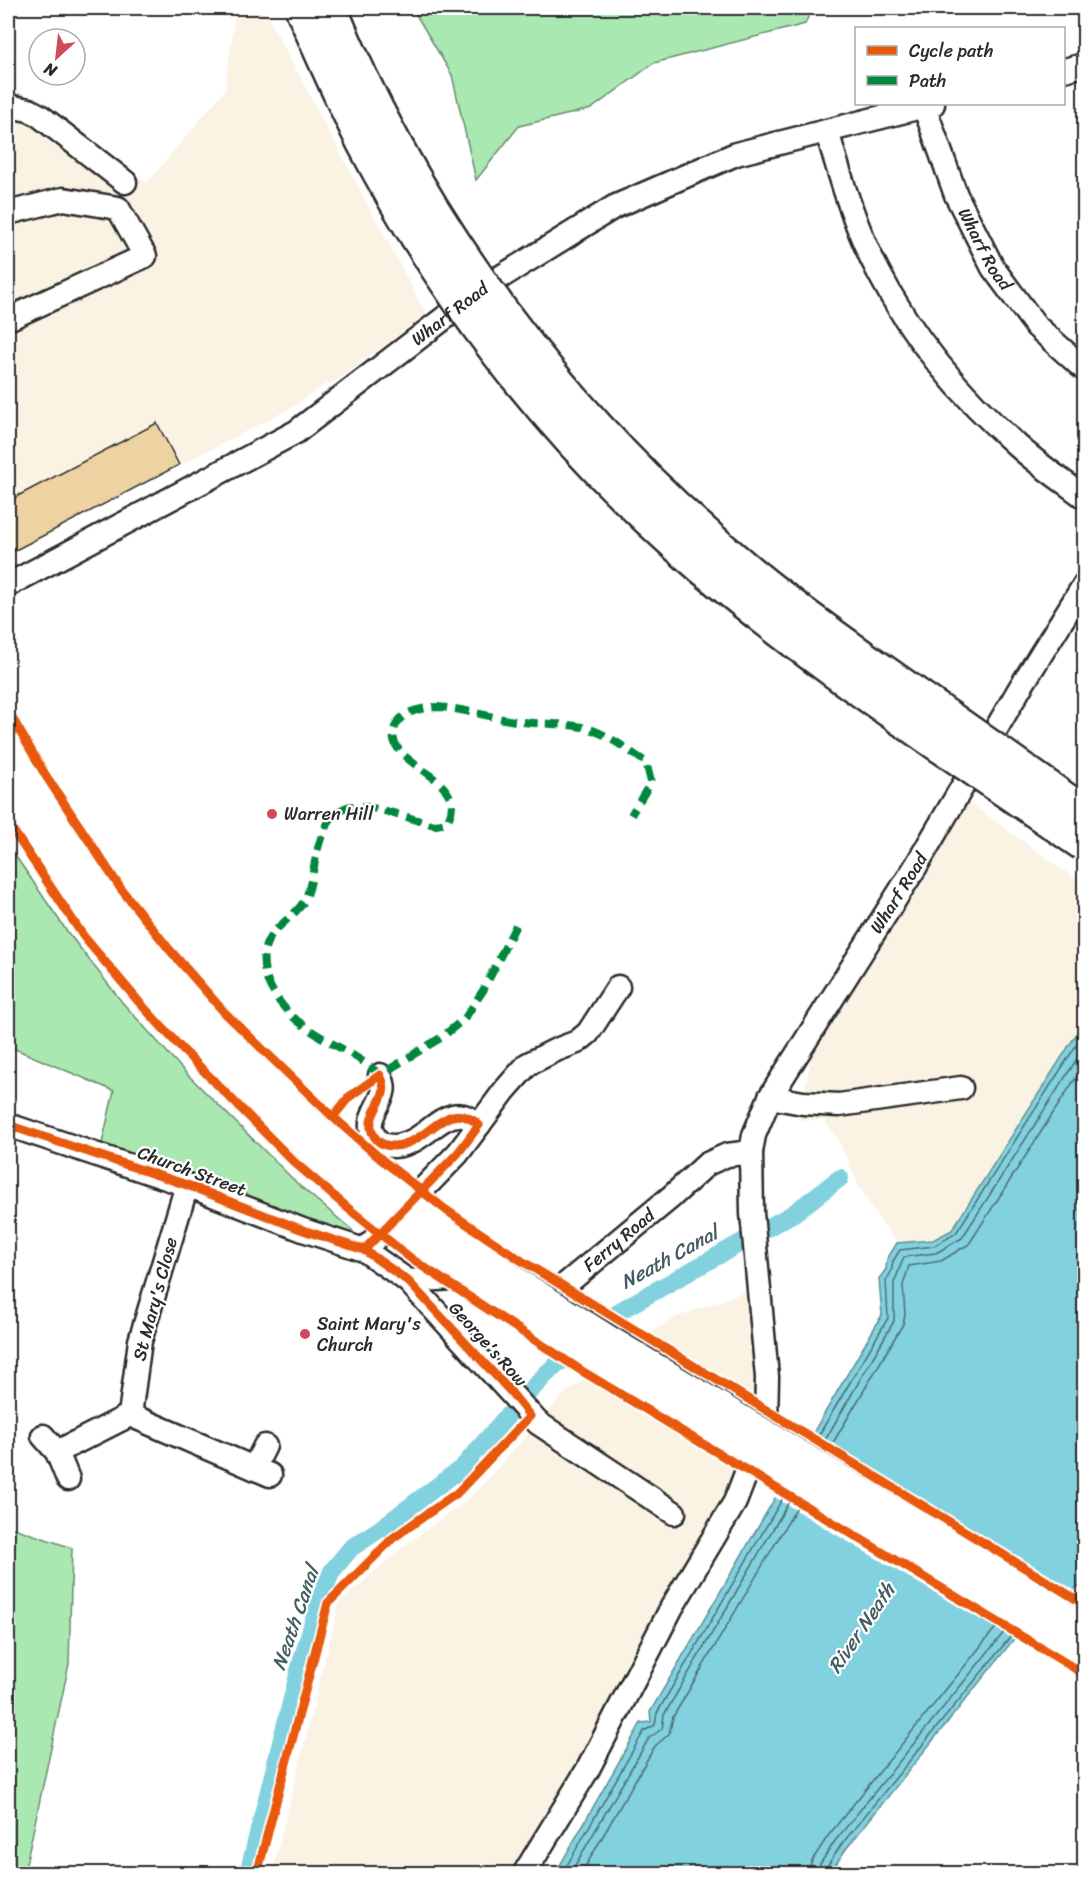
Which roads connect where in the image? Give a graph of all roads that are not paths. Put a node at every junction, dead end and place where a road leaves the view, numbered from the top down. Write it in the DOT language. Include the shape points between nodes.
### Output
graph roads {
  1 [pos="302,8"];
  2 [pos="330,8"];
  3 [pos="1084,65"];
  4 [pos="1065,70"];
  5 [pos="8,105"];
  6 [pos="928,105"];
  7 [pos="827,131"];
  8 [pos="126,182"];
  9 [pos="8,213"];
  10 [pos="8,319"];
  11 [pos="1084,369"];
  12 [pos="1084,497"];
  13 [pos="8,585"];
  14 [pos="1084,585"];
  15 [pos="8,747"];
  16 [pos="18,791"];
  17 [pos="1084,813"];
  18 [pos="1084,844"];
  19 [pos="618,987"];
  20 [pos="380,1075"];
  21 [pos="961,1088"];
  22 [pos="770,1097"];
  23 [pos="8,1125"];
  24 [pos="479,1125"];
  25 [pos="327,1151"];
  26 [pos="751,1152"];
  27 [pos="187,1185"];
  28 [pos="364,1250"];
  29 [pos="408,1281"];
  30 [pos="130,1415"];
  31 [pos="265,1446"];
  32 [pos="68,1479"];
  33 [pos="674,1513"];
  34 [pos="1084,1626"];
  35 [pos="1084,1653"];
  36 [pos="524,1874"];
  1 -- 18 [label="highway, bridge" via="364,142 437,266 493,345 584,453 677,545 771,623"];
  2 -- 17 [label="highway, bridge" via="380,115 446,232 531,351 598,431 707,536 796,610"];
  3 -- 4 [label="street"];
  5 -- 8 [label="street" via="40,116"];
  6 -- 7 [label="street, Wharf Road"];
  6 -- 11 [label="street, Wharf Road" via="956,195 993,268 1036,326"];
  7 -- 12 [label="street" via="863,239 883,281 923,344 951,379 1020,448"];
  7 -- 13 [label="street, Wharf Road" via="736,154 614,207 486,286 296,432"];
  9 -- 10 [label="street" via="63,199 118,208 145,256"];
  14 -- 22 [label="street, Wharf Road" via="916,866"];
  15 -- 16 [label="main road"];
  16 -- 25 [label="main road" via="96,922 144,982 198,1041"];
  19 -- 24 [label="street" via="588,1033 528,1064"];
  20 -- 24 [label="street" via="383,1092 371,1117 371,1131 378,1142 406,1145 447,1116 458,1114"];
  21 -- 22 [label="street" via="839,1105"];
  22 -- 26 [label="street, Wharf Road"];
  23 -- 27 [label="street, Church Street"];
  24 -- 28 [label="street" via="458,1154"];
  25 -- 34 [label="main road, bridge" via="512,1279 609,1340"];
  25 -- 35 [label="main road, bridge" via="419,1242 500,1296"];
  26 -- 29 [label="street, Ferry Road" via="727,1155 707,1164 554,1294 532,1304 453,1278"];
  26 -- 36 [label="street, Wharf Road" via="752,1213 767,1377 766,1422 735,1502 672,1607 588,1769"];
  27 -- 28 [label="street, Church Street"];
  27 -- 30 [label="street, St Mary's Close" via="140,1341"];
  28 -- 29 [label="street, George's Row"];
  29 -- 33 [label="street, George's Row" via="538,1423"];
  30 -- 31 [label="street" via="262,1472"];
  30 -- 32 [label="street" via="50,1444"];
}
